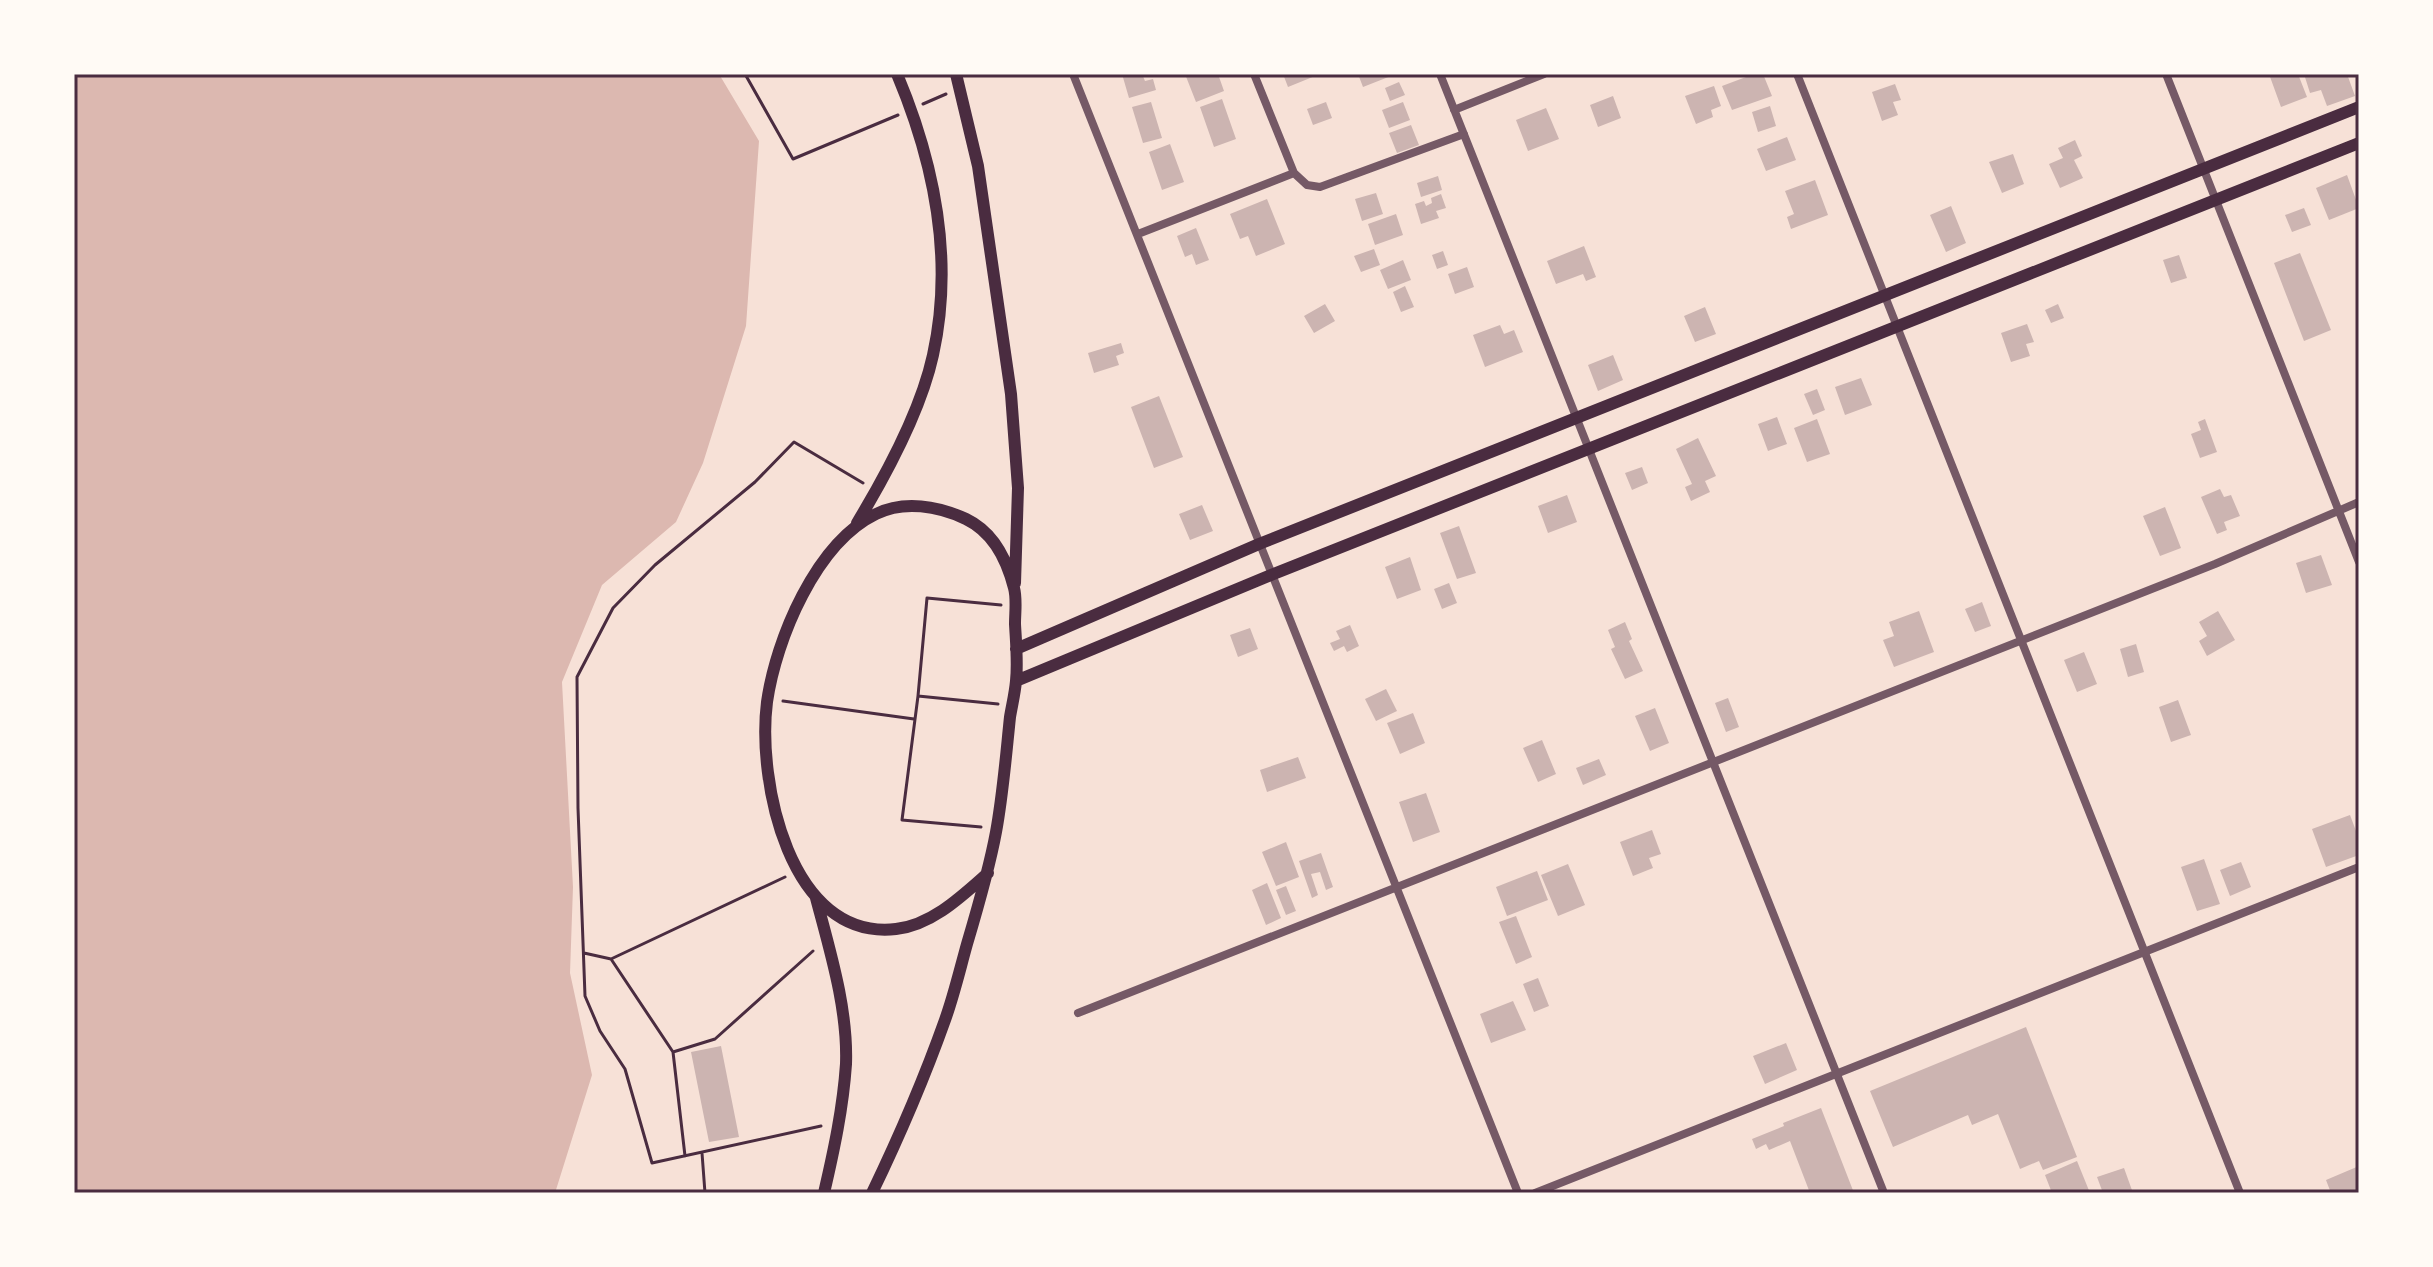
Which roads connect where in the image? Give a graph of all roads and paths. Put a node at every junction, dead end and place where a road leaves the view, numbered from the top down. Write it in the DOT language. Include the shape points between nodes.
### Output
graph roads {
  1 [pos="745,74"];
  2 [pos="897,74"];
  3 [pos="956,74"];
  4 [pos="1073,74"];
  5 [pos="1254,74"];
  6 [pos="1440,74"];
  7 [pos="1544,74"];
  8 [pos="1797,74"];
  9 [pos="2166,74"];
  10 [pos="960,87"];
  11 [pos="2359,107"];
  12 [pos="912,109"];
  13 [pos="1454,110"];
  14 [pos="1464,134"];
  15 [pos="2359,143"];
  16 [pos="2203,169"];
  17 [pos="1294,173"];
  18 [pos="2216,200"];
  19 [pos="1138,234"];
  20 [pos="1884,296"];
  21 [pos="1896,327"];
  22 [pos="1575,419"];
  23 [pos="1587,450"];
  24 [pos="876,491"];
  25 [pos="2359,502"];
  26 [pos="2338,511"];
  27 [pos="856,525"];
  28 [pos="1259,544"];
  29 [pos="2359,562"];
  30 [pos="1271,575"];
  31 [pos="1015,590"];
  32 [pos="1015,607"];
  33 [pos="2021,641"];
  34 [pos="1016,649"];
  35 [pos="1016,681"];
  36 [pos="918,696"];
  37 [pos="767,699"];
  38 [pos="1012,706"];
  39 [pos="915,719"];
  40 [pos="1712,764"];
  41 [pos="997,829"];
  42 [pos="2359,867"];
  43 [pos="799,871"];
  44 [pos="988,873"];
  45 [pos="1395,889"];
  46 [pos="816,898"];
  47 [pos="827,939"];
  48 [pos="2146,951"];
  49 [pos="584,953"];
  50 [pos="611,959"];
  51 [pos="1078,1013"];
  52 [pos="673,1052"];
  53 [pos="1837,1074"];
  54 [pos="840,1122"];
  55 [pos="702,1152"];
  56 [pos="685,1156"];
  57 [pos="705,1193"];
  58 [pos="824,1193"];
  59 [pos="872,1193"];
  60 [pos="1518,1193"];
  61 [pos="1535,1193"];
  62 [pos="1884,1193"];
  63 [pos="2240,1193"];
  1 -- 12 [label="path" via="793,159"];
  2 -- 12 [label="main road"];
  3 -- 10 [label="main road"];
  4 -- 19 [label="street"];
  5 -- 17 [label="street"];
  6 -- 13 [label="street"];
  7 -- 13 [label="street"];
  8 -- 20 [label="street"];
  9 -- 16 [label="street"];
  10 -- 12 [label="path"];
  10 -- 31 [label="main road" via="978,166 1011,394 1018,488"];
  11 -- 16 [label="main road"];
  12 -- 24 [label="main road" via="932,178 941,237 941,315 921,394"];
  13 -- 14 [label="street"];
  14 -- 17 [label="street" via="1320,187 1307,185"];
  14 -- 22 [label="street"];
  15 -- 18 [label="main road"];
  16 -- 18 [label="street"];
  16 -- 20 [label="main road"];
  17 -- 19 [label="street"];
  18 -- 21 [label="main road"];
  18 -- 26 [label="street"];
  19 -- 28 [label="street"];
  20 -- 21 [label="street"];
  20 -- 22 [label="main road"];
  21 -- 23 [label="main road"];
  21 -- 33 [label="street"];
  22 -- 23 [label="street"];
  22 -- 28 [label="main road"];
  23 -- 30 [label="main road"];
  23 -- 40 [label="street"];
  24 -- 27 [label="main road"];
  24 -- 49 [label="path" via="794,442 613,608 577,677"];
  25 -- 26 [label="street"];
  26 -- 29 [label="street"];
  26 -- 33 [label="street"];
  27 -- 31 [label="main road" via="894,507 924,506 953,513 992,538"];
  27 -- 37 [label="main road" via="826,559 795,611"];
  28 -- 30 [label="street"];
  28 -- 34 [label="main road"];
  30 -- 35 [label="main road"];
  30 -- 45 [label="street"];
  31 -- 32 [label="main road"];
  32 -- 34 [label="main road"];
  32 -- 36 [label="path" via="927,598"];
  33 -- 40 [label="street"];
  33 -- 48 [label="street"];
  34 -- 35 [label="main road"];
  35 -- 38 [label="main road"];
  36 -- 38 [label="path"];
  36 -- 39 [label="path"];
  37 -- 39 [label="path"];
  37 -- 43 [label="main road" via="765,759 772,803"];
  38 -- 41 [label="main road"];
  39 -- 41 [label="path" via="902,820"];
  40 -- 45 [label="street"];
  40 -- 53 [label="street"];
  41 -- 44 [label="main road"];
  42 -- 48 [label="street"];
  43 -- 46 [label="main road"];
  43 -- 50 [label="path"];
  44 -- 46 [label="main road" via="938,913 897,929 868,928"];
  44 -- 59 [label="main road" via="946,1018"];
  45 -- 51 [label="street"];
  45 -- 60 [label="street"];
  46 -- 47 [label="main road"];
  47 -- 52 [label="path" via="715,1039"];
  47 -- 54 [label="main road" via="846,1061"];
  48 -- 53 [label="street"];
  48 -- 63 [label="street"];
  49 -- 50 [label="path"];
  49 -- 56 [label="path" via="585,996 625,1069 652,1163"];
  50 -- 52 [label="path"];
  52 -- 56 [label="path"];
  53 -- 61 [label="street"];
  53 -- 62 [label="street"];
  54 -- 55 [label="path"];
  54 -- 58 [label="main road"];
  55 -- 56 [label="path"];
  55 -- 57 [label="path"];
}
